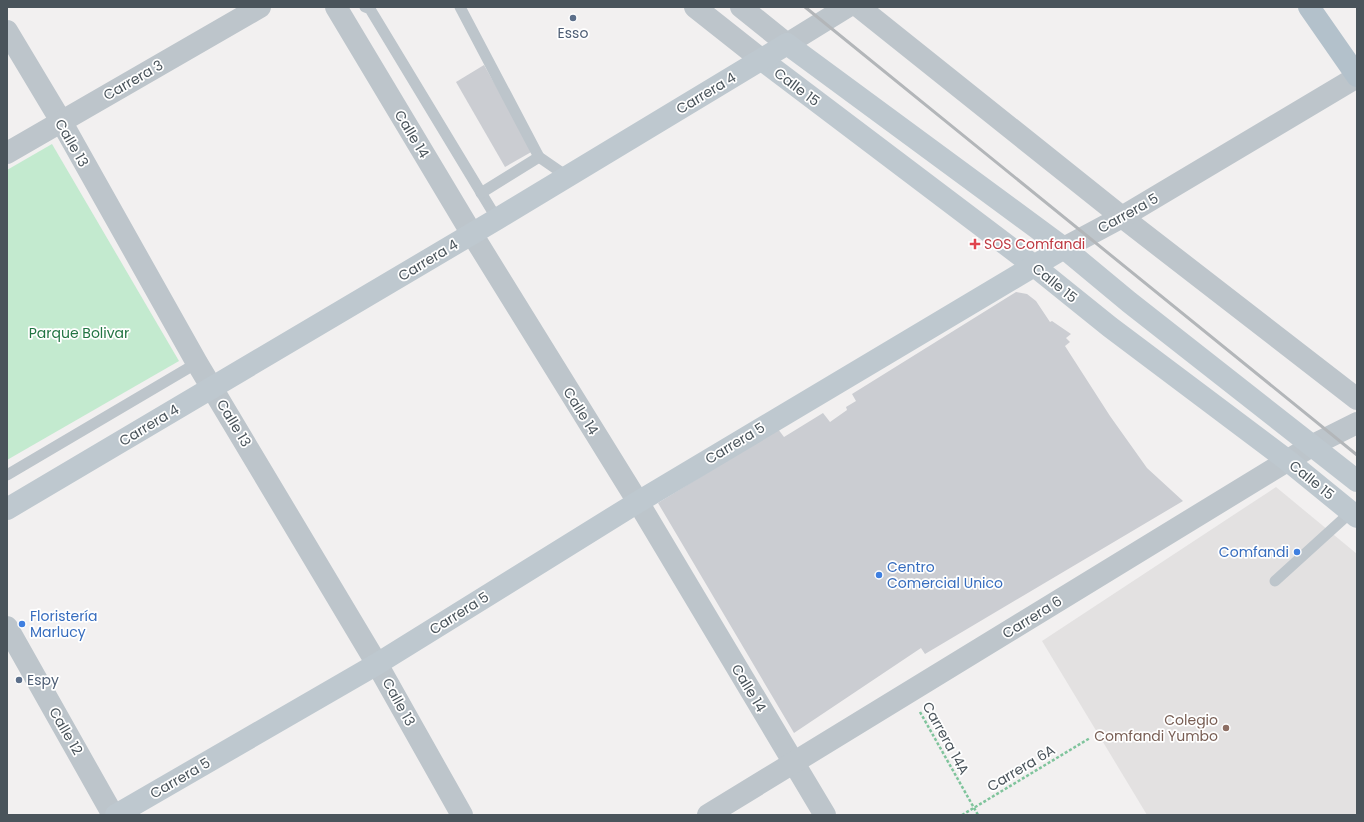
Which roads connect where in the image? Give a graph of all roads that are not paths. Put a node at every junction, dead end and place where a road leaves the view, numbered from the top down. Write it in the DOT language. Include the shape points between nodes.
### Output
graph roads {
  1 [pos="260,7"];
  2 [pos="336,7"];
  3 [pos="460,7"];
  4 [pos="695,7"];
  5 [pos="741,7"];
  6 [pos="847,7"];
  7 [pos="859,7"];
  8 [pos="1309,7"];
  9 [pos="370,8"];
  10 [pos="7,31"];
  11 [pos="787,44"];
  12 [pos="762,60"];
  13 [pos="1357,76"];
  14 [pos="60,121"];
  15 [pos="7,153"];
  16 [pos="539,157"];
  17 [pos="568,177"];
  18 [pos="481,193"];
  19 [pos="1122,217"];
  20 [pos="497,219"];
  21 [pos="472,234"];
  22 [pos="1064,248"];
  23 [pos="1034,265"];
  24 [pos="197,363"];
  25 [pos="212,388"];
  26 [pos="1357,399"];
  27 [pos="1357,422"];
  28 [pos="1313,445"];
  29 [pos="1287,460"];
  30 [pos="7,475"];
  31 [pos="1357,481"];
  32 [pos="638,502"];
  33 [pos="7,509"];
  34 [pos="1354,514"];
  35 [pos="1275,581"];
  36 [pos="7,627"];
  37 [pos="377,664"];
  38 [pos="794,763"];
  39 [pos="115,815"];
  40 [pos="462,815"];
  41 [pos="708,815"];
  42 [pos="826,815"];
  1 -- 14 [label="street, Carrera 3"];
  2 -- 21 [label="street, Calle 14"];
  3 -- 16 [label="lane"];
  4 -- 12 [label="street, Calle 15"];
  5 -- 11 [label="street, Calle 15"];
  6 -- 11 [label="street, Carrera 4"];
  7 -- 19 [label="street"];
  8 -- 13 [label="main road"];
  9 -- 18 [label="lane"];
  10 -- 14 [label="street, Calle 13"];
  11 -- 12 [label="main road, Carrera 4"];
  11 -- 22 [label="main road, Calle 15"];
  12 -- 17 [label="main road, Carrera 4"];
  12 -- 23 [label="main road, Calle 15"];
  13 -- 19 [label="street, Carrera 5"];
  14 -- 15 [label="street, Carrera 3"];
  14 -- 24 [label="street, Calle 13"];
  16 -- 17 [label="lane"];
  16 -- 18 [label="lane"];
  17 -- 20 [label="main road, Carrera 4"];
  18 -- 20 [label="lane"];
  19 -- 22 [label="street, Carrera 5"];
  19 -- 26 [label="street"];
  20 -- 21 [label="main road, Carrera 4"];
  21 -- 25 [label="main road, Carrera 4"];
  21 -- 32 [label="street, Calle 14"];
  22 -- 23 [label="main road, Carrera 5"];
  22 -- 28 [label="main road, Calle 15" via="1129,302"];
  23 -- 29 [label="main road, Calle 15"];
  23 -- 32 [label="main road, Carrera 5"];
  24 -- 25 [label="street, Calle 13"];
  24 -- 30 [label="lane"];
  25 -- 33 [label="main road, Carrera 4"];
  25 -- 37 [label="street, Calle 13"];
  27 -- 28 [label="street, Carrera 6"];
  28 -- 29 [label="street, Carrera 6"];
  28 -- 31 [label="main road, Calle 15"];
  29 -- 34 [label="main road, Calle 15"];
  29 -- 38 [label="street, Carrera 6"];
  32 -- 37 [label="main road, Carrera 5"];
  32 -- 38 [label="street, Calle 14"];
  34 -- 35 [label="lane"];
  36 -- 39 [label="street, Calle 12"];
  37 -- 39 [label="main road, Carrera 5"];
  37 -- 40 [label="street, Calle 13"];
  38 -- 41 [label="street, Carrera 6"];
  38 -- 42 [label="street, Calle 14"];
}
